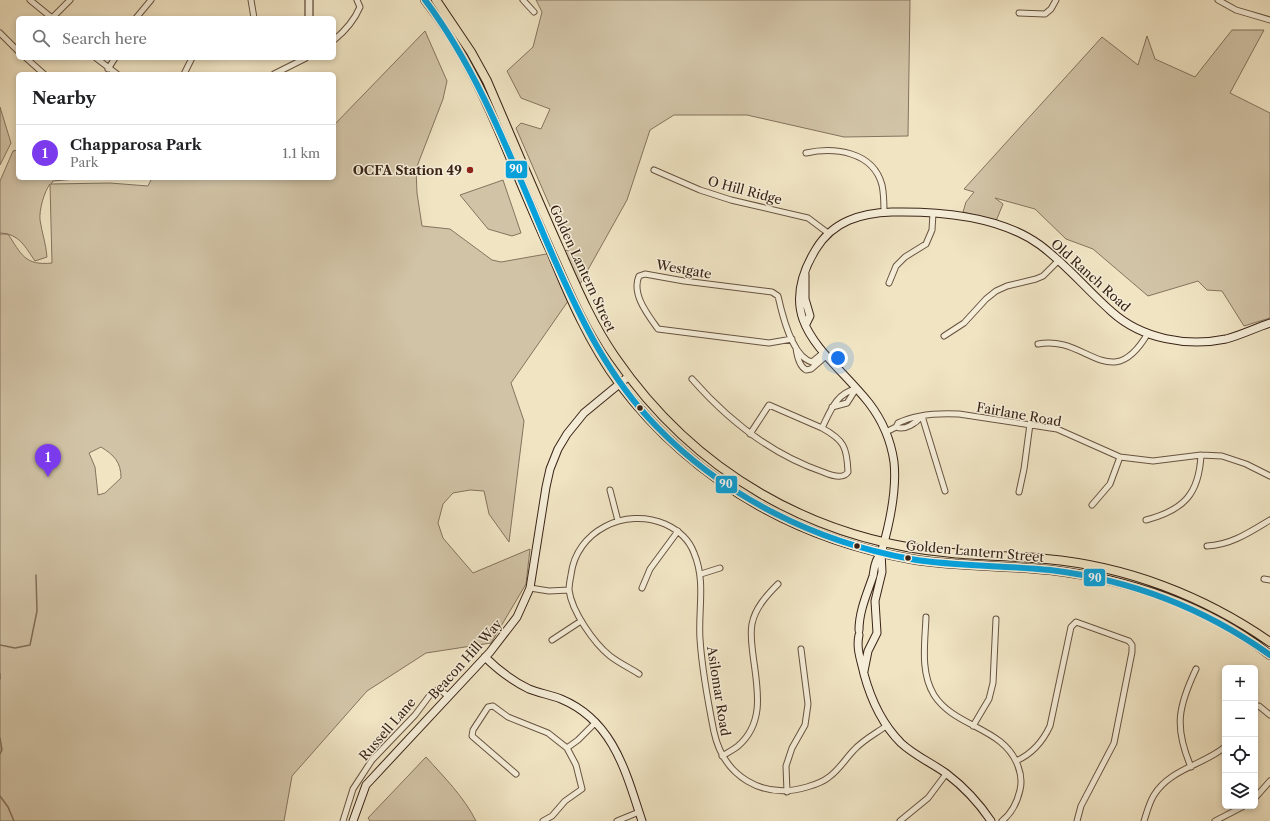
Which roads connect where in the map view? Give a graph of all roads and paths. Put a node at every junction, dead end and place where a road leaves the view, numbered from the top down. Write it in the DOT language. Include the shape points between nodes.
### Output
graph roads {
  1 [pos="30,0"];
  2 [pos="70,0"];
  3 [pos="151,0"];
  4 [pos="251,0"];
  5 [pos="309,0"];
  6 [pos="357,0"];
  7 [pos="425,0"];
  8 [pos="436,0"];
  9 [pos="523,0"];
  10 [pos="1056,0"];
  11 [pos="1218,0"];
  12 [pos="534,12"];
  13 [pos="1019,13"];
  14 [pos="50,16"];
  15 [pos="54,16"];
  16 [pos="138,16"];
  17 [pos="254,16"];
  18 [pos="310,16"];
  19 [pos="1270,20"];
  20 [pos="0,33"];
  21 [pos="336,38"];
  22 [pos="16,49"];
  23 [pos="28,60"];
  24 [pos="98,60"];
  25 [pos="114,60"];
  26 [pos="191,60"];
  27 [pos="302,60"];
  28 [pos="108,69"];
  29 [pos="42,72"];
  30 [pos="113,72"];
  31 [pos="185,72"];
  32 [pos="278,72"];
  33 [pos="806,153"];
  34 [pos="654,170"];
  35 [pos="884,213"];
  36 [pos="933,213"];
  37 [pos="828,234"];
  38 [pos="1058,261"];
  39 [pos="889,282"];
  40 [pos="1270,324"];
  41 [pos="1148,333"];
  42 [pos="944,336"];
  43 [pos="792,339"];
  44 [pos="1038,344"];
  45 [pos="796,348"];
  46 [pos="824,355"];
  47 [pos="629,376"];
  48 [pos="692,379"];
  49 [pos="619,384"];
  50 [pos="856,389"];
  51 [pos="837,400"];
  52 [pos="842,405"];
  53 [pos="832,407"];
  54 [pos="922,416"];
  55 [pos="1030,424"];
  56 [pos="822,428"];
  57 [pos="886,432"];
  58 [pos="750,434"];
  59 [pos="1201,455"];
  60 [pos="1120,457"];
  61 [pos="1270,476"];
  62 [pos="610,490"];
  63 [pos="945,491"];
  64 [pos="1019,492"];
  65 [pos="1092,506"];
  66 [pos="1146,520"];
  67 [pos="1270,520"];
  68 [pos="618,521"];
  69 [pos="678,531"];
  70 [pos="884,543"];
  71 [pos="1208,546"];
  72 [pos="881,552"];
  73 [pos="720,568"];
  74 [pos="700,574"];
  75 [pos="1264,579"];
  76 [pos="1270,580"];
  77 [pos="778,584"];
  78 [pos="530,588"];
  79 [pos="642,588"];
  80 [pos="569,590"];
  81 [pos="926,617"];
  82 [pos="996,620"];
  83 [pos="581,622"];
  84 [pos="552,640"];
  85 [pos="1270,642"];
  86 [pos="801,649"];
  87 [pos="1270,655"];
  88 [pos="485,657"];
  89 [pos="1196,669"];
  90 [pos="864,672"];
  91 [pos="639,674"];
  92 [pos="448,696"];
  93 [pos="1258,707"];
  94 [pos="1270,715"];
  95 [pos="596,722"];
  96 [pos="886,726"];
  97 [pos="973,726"];
  98 [pos="567,748"];
  99 [pos="1222,749"];
  100 [pos="722,756"];
  101 [pos="1016,761"];
  102 [pos="1191,767"];
  103 [pos="516,774"];
  104 [pos="946,774"];
  105 [pos="1270,781"];
  106 [pos="787,792"];
  107 [pos="1258,795"];
  108 [pos="1238,809"];
  109 [pos="639,812"];
  110 [pos="343,821"];
  111 [pos="353,821"];
  112 [pos="543,821"];
  113 [pos="617,821"];
  114 [pos="642,821"];
  115 [pos="900,821"];
  116 [pos="991,821"];
  117 [pos="1002,821"];
  118 [pos="1077,821"];
  119 [pos="1144,821"];
  120 [pos="1215,821"];
  1 -- 14 [label="street"];
  2 -- 15 [label="street"];
  3 -- 16 [label="street"];
  4 -- 17 [label="street"];
  5 -- 18 [label="street"];
  6 -- 21 [label="street" via="360,7 357,14"];
  7 -- 49 [label="main road, Golden Lantern Street" via="445,27 476,81 567,290 591,338"];
  8 -- 47 [label="main road, Golden Lantern Street" via="487,81 578,291 595,325"];
  9 -- 12 [label="street"];
  10 -- 13 [label="street" via="1052,9 1045,14"];
  11 -- 19 [label="street" via="1236,10"];
  20 -- 22 [label="street"];
  23 -- 29 [label="street"];
  24 -- 28 [label="street"];
  25 -- 28 [label="street"];
  26 -- 31 [label="street"];
  27 -- 32 [label="street"];
  28 -- 30 [label="street"];
  33 -- 35 [label="street" via="836,151 854,154 863,159 879,177"];
  34 -- 37 [label="street, O Hill Ridge" via="706,192 808,218"];
  35 -- 36 [label="street, Old Ranch Road"];
  35 -- 37 [label="street, Old Ranch Road" via="854,217"];
  36 -- 38 [label="street, Old Ranch Road" via="967,217 1005,228 1039,244"];
  36 -- 39 [label="street" via="932,230 926,244 896,266"];
  37 -- 46 [label="street, Old Ranch Road" via="808,261 805,274 805,299 810,316 806,324 814,343"];
  38 -- 41 [label="street, Old Ranch Road" via="1113,313 1136,329"];
  38 -- 42 [label="street" via="1043,276 1007,286 996,292 964,323"];
  40 -- 41 [label="street, Old Ranch Road" via="1228,338 1203,342 1172,340"];
  41 -- 44 [label="street" via="1132,356 1124,361 1115,362 1100,360 1083,351 1055,342"];
  43 -- 43 [label="street, Westgate" via="784,322 778,296 772,292 645,274 639,276 636,282 642,305 658,329 769,343"];
  43 -- 45 [label="street, Westgate"];
  45 -- 46 [label="street, Westgate" via="804,360 812,362"];
  45 -- 46 [label="street, Westgate" via="802,368 806,370 811,369"];
  46 -- 50 [label="street, Old Ranch Road"];
  47 -- 49 [label="street, Beacon Hill Way"];
  47 -- 70 [label="main road, Golden Lantern Street" via="677,432 735,478 781,506 814,521"];
  48 -- 58 [label="street" via="717,406"];
  49 -- 72 [label="main road, Golden Lantern Street" via="682,450 705,470 744,496 803,528 831,539"];
  49 -- 78 [label="street, Beacon Hill Way" via="578,419 562,441 554,459 546,487"];
  50 -- 51 [label="street" via="846,392"];
  50 -- 52 [label="street" via="848,402"];
  50 -- 57 [label="street, Old Ranch Road" via="872,407"];
  51 -- 52 [label="street"];
  51 -- 53 [label="street"];
  52 -- 53 [label="street"];
  53 -- 56 [label="street"];
  54 -- 55 [label="street, Fairlane Road" via="952,414"];
  54 -- 57 [label="street, Fairlane Road" via="915,424 896,427"];
  54 -- 63 [label="street"];
  55 -- 60 [label="street, Fairlane Road" via="1057,429"];
  55 -- 64 [label="street"];
  56 -- 58 [label="street" via="769,405"];
  56 -- 58 [label="street" via="836,436 845,447 848,474 838,476 808,467"];
  57 -- 70 [label="street, Old Ranch Road" via="895,477"];
  59 -- 60 [label="street, Fairlane Road" via="1153,461"];
  59 -- 61 [label="street, Fairlane Road" via="1222,456"];
  59 -- 66 [label="street" via="1200,471 1194,490 1182,505"];
  60 -- 65 [label="street" via="1110,484"];
  62 -- 68 [label="street"];
  67 -- 71 [label="street" via="1241,538"];
  68 -- 69 [label="street, Asilomar Road" via="646,518"];
  68 -- 80 [label="street, Asilomar Road" via="600,528 580,549 572,567"];
  69 -- 74 [label="street, Asilomar Road" via="694,551"];
  69 -- 79 [label="street" via="650,568"];
  70 -- 72 [label="street, Old Ranch Road"];
  70 -- 85 [label="main road, Golden Lantern Street" via="945,552 1048,559 1109,569 1142,578 1193,598 1251,628"];
  72 -- 87 [label="main road, Golden Lantern Street" via="939,563 1052,570 1125,584 1168,598 1201,613"];
  72 -- 90 [label="street" via="882,572 875,601 877,633 868,652"];
  72 -- 90 [label="street, Old Ranch Road" via="862,604 859,659"];
  73 -- 74 [label="street"];
  74 -- 100 [label="street, Asilomar Road" via="700,641 714,732"];
  75 -- 76 [label="street"];
  77 -- 100 [label="street" via="763,600 752,624 758,714 751,732 737,747"];
  78 -- 80 [label="street" via="549,591"];
  78 -- 88 [label="street, Beacon Hill Way" via="517,617"];
  80 -- 83 [label="street, Asilomar Road"];
  81 -- 97 [label="street" via="925,667 930,686 935,696 949,711"];
  82 -- 97 [label="street" via="993,684 988,700"];
  83 -- 84 [label="street"];
  83 -- 91 [label="street, Asilomar Road" via="610,656"];
  86 -- 106 [label="street" via="808,704 805,725 792,748 786,766"];
  88 -- 92 [label="street, Beacon Hill Way"];
  88 -- 95 [label="street" via="510,678 531,690 562,699"];
  89 -- 102 [label="street" via="1187,687 1180,714 1181,738"];
  90 -- 96 [label="street, Old Ranch Road" via="872,701"];
  92 -- 110 [label="street, Russell Lane" via="439,689 430,695 415,715 372,760 353,789"];
  92 -- 111 [label="street, Beacon Hill Way" via="366,785"];
  93 -- 94 [label="street"];
  95 -- 98 [label="street"];
  95 -- 109 [label="street" via="619,753"];
  96 -- 104 [label="street, Old Ranch Road" via="916,755"];
  96 -- 106 [label="street, Asilomar Road" via="855,748 829,777 811,786"];
  97 -- 101 [label="street" via="999,739"];
  98 -- 103 [label="street" via="548,733 508,717 493,706 488,707 473,730 472,736"];
  98 -- 112 [label="street" via="576,765 582,789"];
  99 -- 102 [label="street"];
  100 -- 106 [label="street, Asilomar Road" via="747,781 766,790"];
  101 -- 117 [label="street" via="1021,788 1010,815"];
  101 -- 118 [label="street" via="1034,750 1050,726 1071,627 1076,622 1129,641 1132,644 1132,652 1114,743 1081,806"];
  102 -- 119 [label="street" via="1182,770 1160,787 1154,795"];
  104 -- 115 [label="street" via="933,792"];
  104 -- 116 [label="street, Old Ranch Road" via="974,798"];
  105 -- 107 [label="street"];
  108 -- 120 [label="street"];
  109 -- 113 [label="street"];
  109 -- 114 [label="street"];
}
